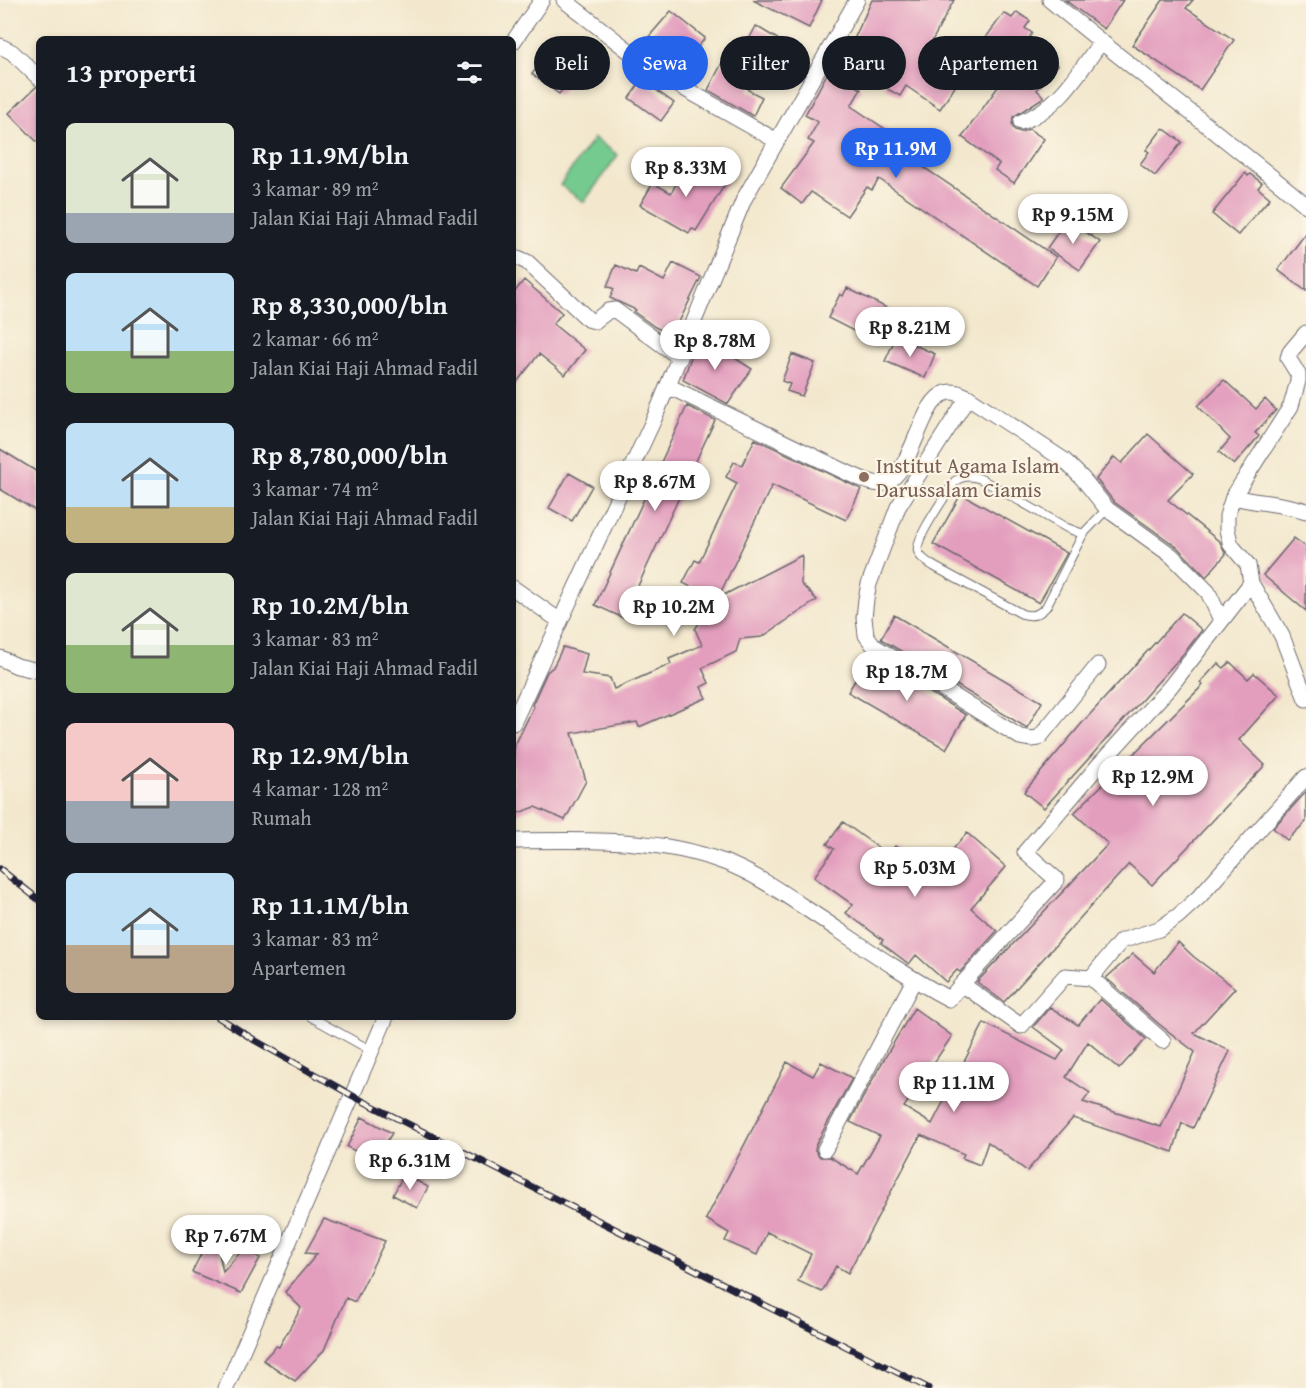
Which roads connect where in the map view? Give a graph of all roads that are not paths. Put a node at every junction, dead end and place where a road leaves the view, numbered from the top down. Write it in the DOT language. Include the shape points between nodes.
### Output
graph roads {
  1 [pos="543,0"];
  2 [pos="564,0"];
  3 [pos="856,0"];
  4 [pos="1050,0"];
  5 [pos="516,38"];
  6 [pos="1101,42"];
  7 [pos="0,46"];
  8 [pos="36,75"];
  9 [pos="1022,122"];
  10 [pos="777,141"];
  11 [pos="1306,205"];
  12 [pos="516,258"];
  13 [pos="1306,333"];
  14 [pos="680,358"];
  15 [pos="1302,376"];
  16 [pos="668,386"];
  17 [pos="968,397"];
  18 [pos="1234,497"];
  19 [pos="1107,509"];
  20 [pos="1306,512"];
  21 [pos="1083,534"];
  22 [pos="1251,583"];
  23 [pos="516,590"];
  24 [pos="1221,620"];
  25 [pos="560,621"];
  26 [pos="0,657"];
  27 [pos="1098,665"];
  28 [pos="36,670"];
  29 [pos="1306,699"];
  30 [pos="516,716"];
  31 [pos="1306,777"];
  32 [pos="516,841"];
  33 [pos="1091,978"];
  34 [pos="914,980"];
  35 [pos="962,984"];
  36 [pos="316,1020"];
  37 [pos="385,1020"];
  38 [pos="1163,1041"];
  39 [pos="372,1051"];
  40 [pos="825,1149"];
  41 [pos="226,1388"];
  1 -- 5 [label="street"];
  2 -- 10 [label="street" via="657,74"];
  3 -- 10 [label="street"];
  4 -- 6 [label="street"];
  6 -- 9 [label="street" via="1056,101"];
  6 -- 11 [label="street"];
  7 -- 8 [label="street"];
  10 -- 14 [label="street" via="744,200"];
  12 -- 14 [label="street" via="527,262 588,319 595,321 615,310"];
  13 -- 15 [label="street" via="1288,358"];
  14 -- 16 [label="street"];
  15 -- 18 [label="street" via="1291,406"];
  16 -- 17 [label="street" via="876,483 898,474 939,396 946,392"];
  16 -- 25 [label="street"];
  17 -- 19 [label="street" via="1064,460"];
  17 -- 27 [label="street" via="898,507 869,584 866,635 874,646 1032,740 1039,738"];
  18 -- 20 [label="street"];
  18 -- 22 [label="street" via="1227,530 1231,545 1248,565"];
  19 -- 21 [label="lane"];
  19 -- 24 [label="street" via="1171,555 1208,592"];
  21 -- 21 [label="lane" via="970,476 955,481 923,534 918,552 924,561 1031,616 1046,607"];
  22 -- 24 [label="street"];
  22 -- 29 [label="street" via="1282,636"];
  23 -- 25 [label="street"];
  24 -- 35 [label="street" via="1170,687 1025,852 1057,880"];
  25 -- 30 [label="street"];
  26 -- 28 [label="street"];
  31 -- 33 [label="street" via="1199,897 1159,928 1120,941"];
  32 -- 34 [label="street" via="642,842 726,863 769,885"];
  33 -- 35 [label="street" via="1065,976 1021,1026"];
  33 -- 38 [label="street"];
  34 -- 35 [label="street" via="949,999"];
  34 -- 40 [label="street"];
  36 -- 39 [label="lane"];
  37 -- 39 [label="street"];
  39 -- 41 [label="street"];
}
